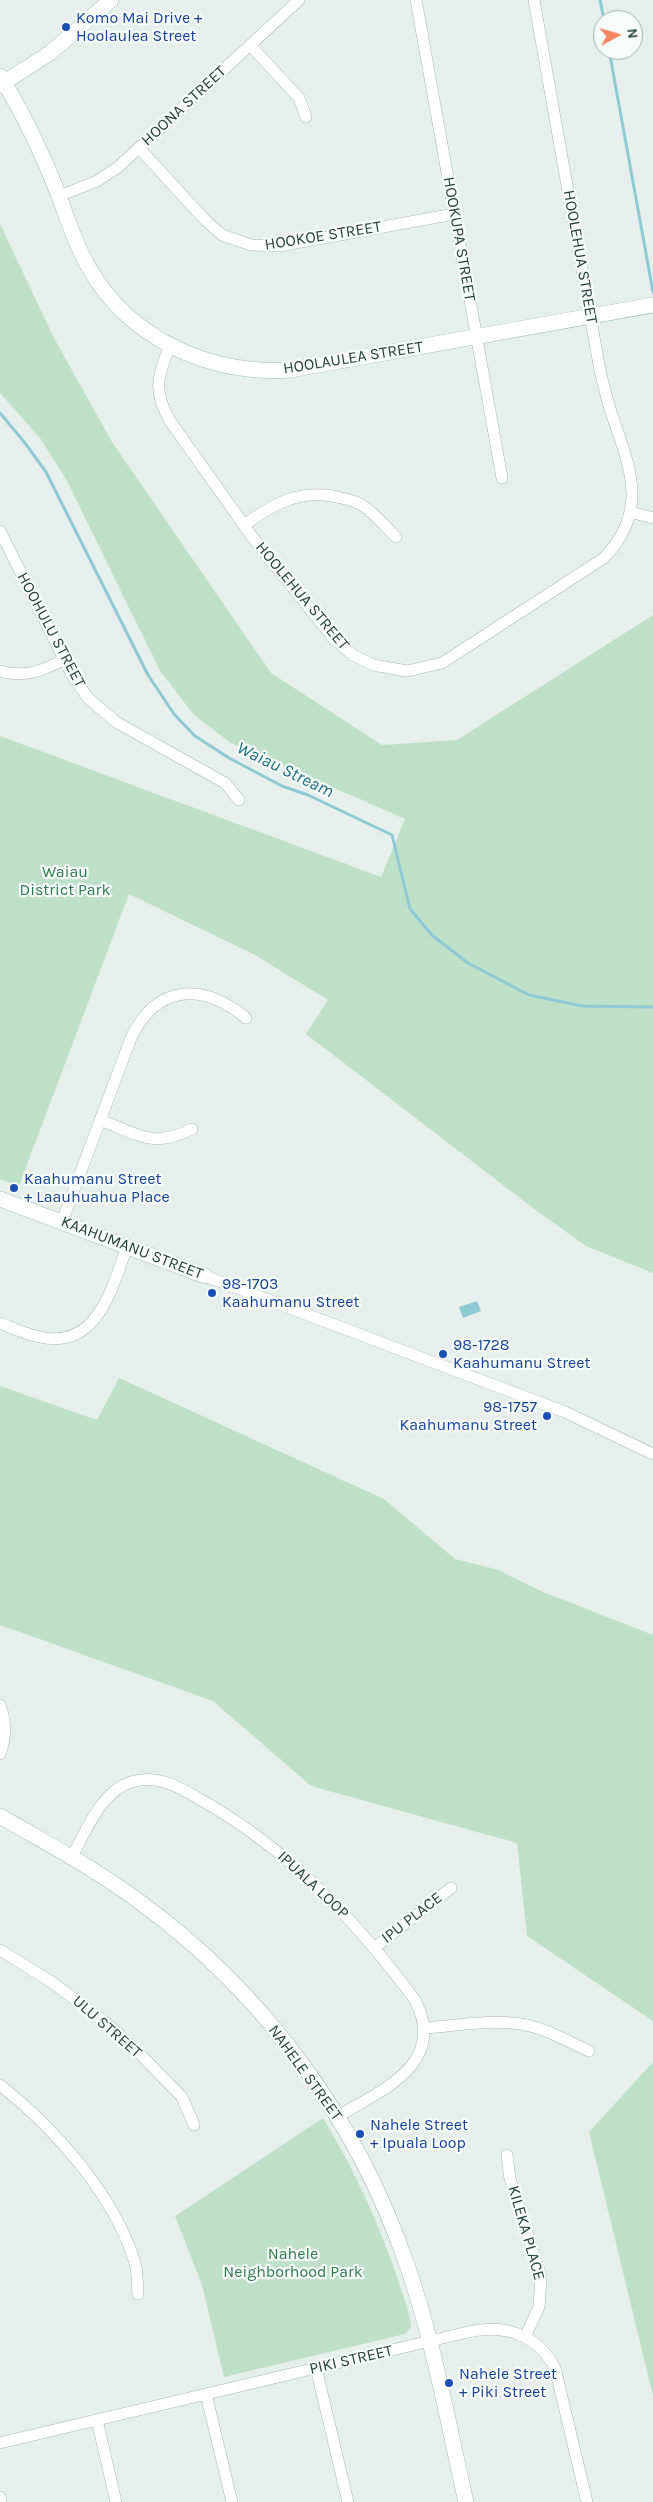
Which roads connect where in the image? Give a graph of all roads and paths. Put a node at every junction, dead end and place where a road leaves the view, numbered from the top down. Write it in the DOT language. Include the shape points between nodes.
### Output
graph roads {
  1 [pos="111,0"];
  2 [pos="299,0"];
  3 [pos="416,0"];
  4 [pos="534,0"];
  5 [pos="250,45"];
  6 [pos="1,81"];
  7 [pos="306,117"];
  8 [pos="139,148"];
  9 [pos="59,196"];
  10 [pos="454,214"];
  11 [pos="653,305"];
  12 [pos="590,317"];
  13 [pos="476,337"];
  14 [pos="170,346"];
  15 [pos="502,478"];
  16 [pos="630,512"];
  17 [pos="653,518"];
  18 [pos="244,525"];
  19 [pos="0,531"];
  20 [pos="396,537"];
  21 [pos="63,660"];
  22 [pos="0,671"];
  23 [pos="239,800"];
  24 [pos="246,1018"];
  25 [pos="100,1120"];
  26 [pos="192,1129"];
  27 [pos="0,1199"];
  28 [pos="62,1222"];
  29 [pos="127,1247"];
  30 [pos="205,1276"];
  31 [pos="0,1323"];
  32 [pos="653,1454"];
  33 [pos="0,1705"];
  34 [pos="0,1754"];
  35 [pos="0,1816"];
  36 [pos="71,1858"];
  37 [pos="451,1888"];
  38 [pos="374,1948"];
  39 [pos="0,1950"];
  40 [pos="424,2028"];
  41 [pos="589,2051"];
  42 [pos="0,2085"];
  43 [pos="338,2116"];
  44 [pos="194,2125"];
  45 [pos="507,2155"];
  46 [pos="138,2294"];
  47 [pos="525,2337"];
  48 [pos="429,2342"];
  49 [pos="316,2368"];
  50 [pos="206,2394"];
  51 [pos="97,2420"];
  52 [pos="0,2443"];
  53 [pos="0,2497"];
  54 [pos="1,2502"];
  55 [pos="116,2502"];
  56 [pos="232,2502"];
  57 [pos="348,2502"];
  58 [pos="466,2502"];
  59 [pos="587,2502"];
  1 -- 6 [label="street" via="50,53"];
  2 -- 5 [label="street, HOONA STREET"];
  3 -- 10 [label="street, HOOKUPA STREET"];
  4 -- 12 [label="street, HOOLEHUA STREET"];
  5 -- 7 [label="street" via="299,98"];
  5 -- 8 [label="street, HOONA STREET"];
  6 -- 9 [label="street, HOOLAULEA STREET" via="26,121"];
  8 -- 9 [label="street, HOONA STREET" via="107,175"];
  8 -- 10 [label="street, HOOKOE STREET" via="215,229 251,245 279,246"];
  9 -- 14 [label="street, HOOLAULEA STREET" via="80,251 103,289 136,324"];
  10 -- 13 [label="street, HOOKUPA STREET"];
  11 -- 12 [label="street, HOOLAULEA STREET"];
  12 -- 13 [label="street, HOOLAULEA STREET"];
  12 -- 16 [label="street, HOOLEHUA STREET" via="604,388 632,476"];
  13 -- 14 [label="street, HOOLAULEA STREET" via="274,371 220,365"];
  13 -- 15 [label="street, HOOKUPA STREET"];
  14 -- 18 [label="street, HOOLEHUA STREET" via="158,380 161,405"];
  16 -- 17 [label="street"];
  16 -- 18 [label="street, HOOLEHUA STREET" via="621,537 595,566 452,658 432,667 407,671 373,665 343,648"];
  18 -- 20 [label="street" via="287,498 326,495 360,504"];
  19 -- 21 [label="street, HOOHULU STREET"];
  21 -- 22 [label="street" via="34,673"];
  21 -- 23 [label="street, HOOHULU STREET" via="79,686 105,714 225,783"];
  24 -- 25 [label="street" via="229,1004 199,994 176,996 157,1004 136,1026"];
  25 -- 26 [label="street" via="156,1140 170,1139"];
  25 -- 28 [label="street"];
  27 -- 28 [label="street, KAAHUMANU STREET"];
  28 -- 29 [label="street, KAAHUMANU STREET"];
  29 -- 30 [label="street, KAAHUMANU STREET"];
  29 -- 31 [label="street" via="102,1311 78,1333 60,1338 40,1338"];
  30 -- 32 [label="street, KAAHUMANU STREET" via="565,1412"];
  33 -- 34 [label="street" via="5,1730"];
  35 -- 36 [label="street, NAHELE STREET"];
  36 -- 38 [label="street, IPUALA LOOP" via="101,1806 116,1790 140,1780 168,1782 230,1817 278,1852 327,1895"];
  36 -- 43 [label="street, NAHELE STREET" via="137,1900 220,1969 275,2028"];
  37 -- 38 [label="street, IPU PLACE"];
  38 -- 40 [label="street, IPUALA LOOP" via="415,2000"];
  39 -- 44 [label="street, ULU STREET" via="53,1983 104,2021 182,2098"];
  40 -- 41 [label="street" via="521,2024"];
  40 -- 43 [label="street, IPUALA LOOP" via="420,2053 405,2074"];
  42 -- 46 [label="street" via="43,2122 91,2180 130,2250 136,2265"];
  43 -- 48 [label="street, NAHELE STREET" via="387,2212 408,2267"];
  45 -- 47 [label="street, KILEKA PLACE" via="510,2180 540,2277 539,2307"];
  47 -- 48 [label="street, PIKI STREET" via="489,2328"];
  47 -- 59 [label="street, PIKI STREET" via="544,2352 555,2368"];
  48 -- 49 [label="street, PIKI STREET"];
  48 -- 58 [label="street, NAHELE STREET"];
  49 -- 50 [label="street, PIKI STREET"];
  49 -- 57 [label="street"];
  50 -- 51 [label="street, PIKI STREET"];
  50 -- 56 [label="street"];
  51 -- 52 [label="street, PIKI STREET"];
  51 -- 55 [label="street"];
  53 -- 54 [label="street"];
}
